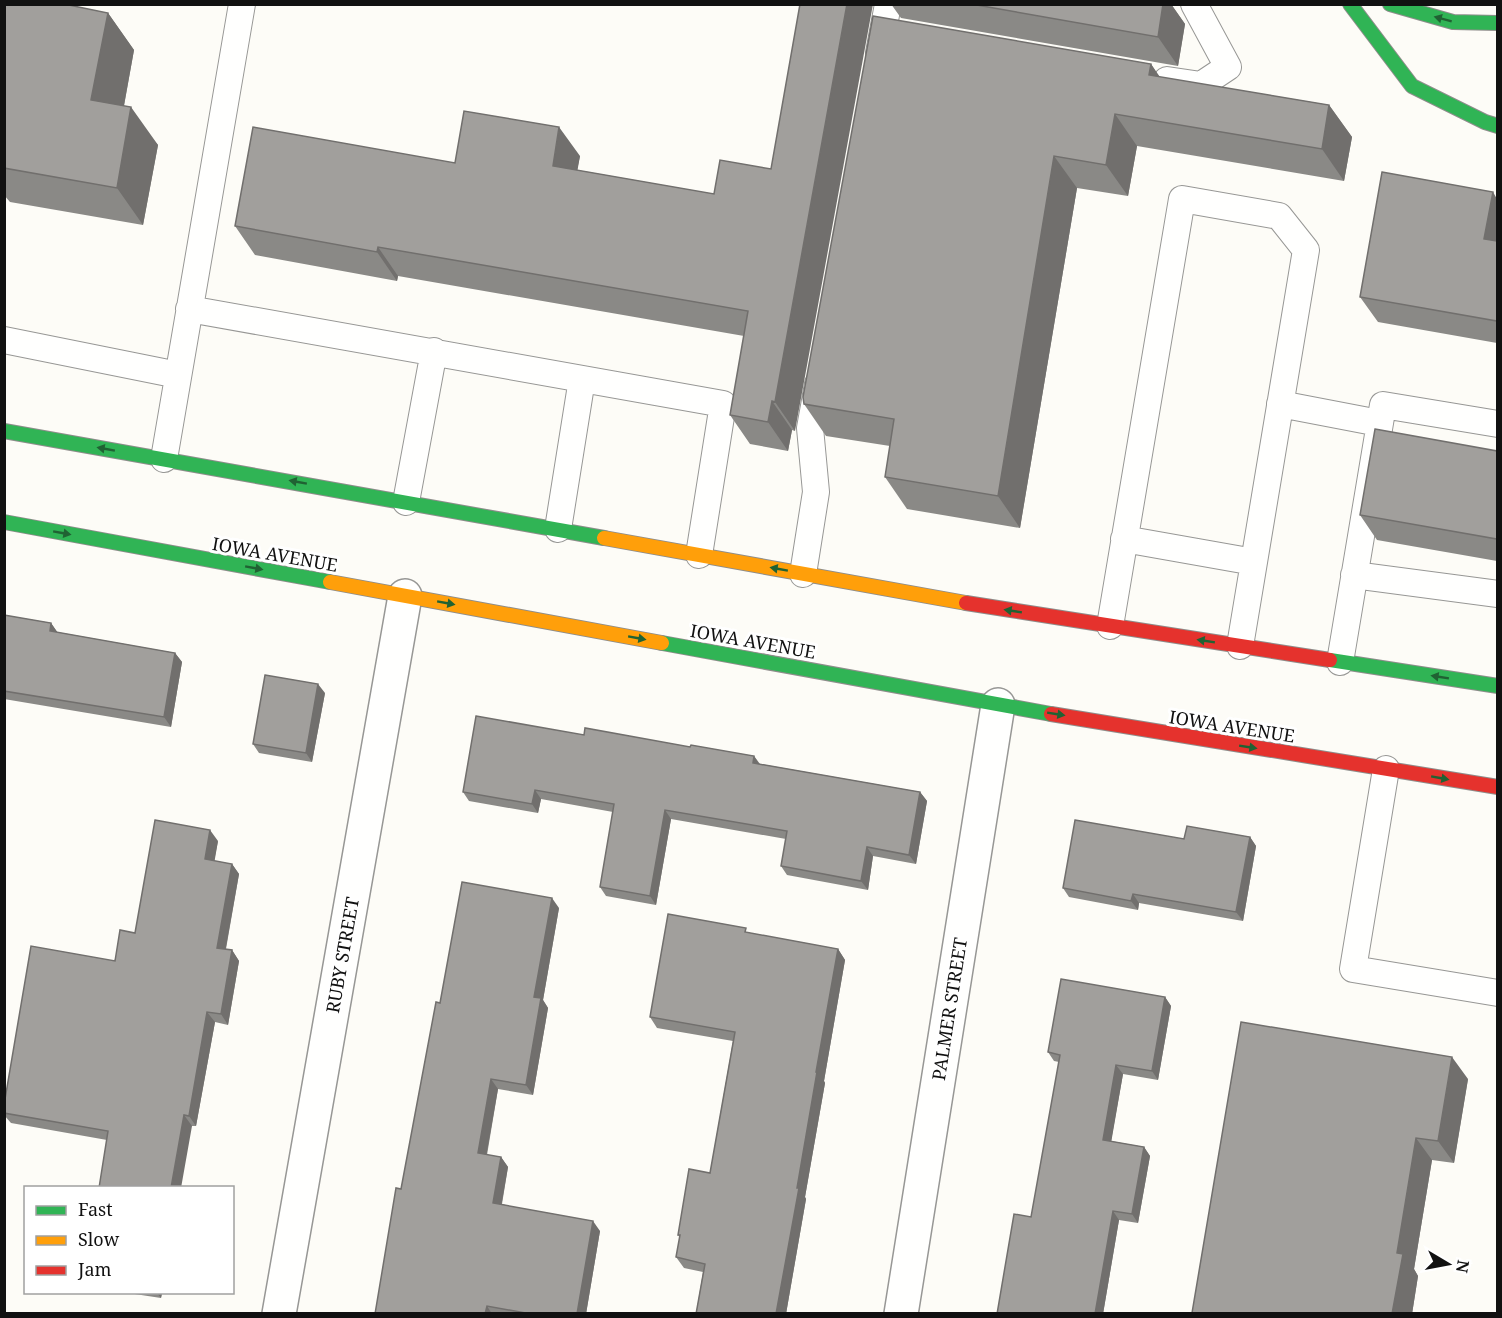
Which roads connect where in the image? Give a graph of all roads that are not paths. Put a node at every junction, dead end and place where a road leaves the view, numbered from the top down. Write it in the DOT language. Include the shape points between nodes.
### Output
graph roads {
  1 [pos="242,4"];
  2 [pos="888,4"];
  3 [pos="1194,4"];
  4 [pos="1350,4"];
  5 [pos="1390,4"];
  6 [pos="1497,23"];
  7 [pos="1149,77"];
  8 [pos="875,79"];
  9 [pos="1497,126"];
  10 [pos="189,309"];
  11 [pos="4,340"];
  12 [pos="434,351"];
  13 [pos="823,358"];
  14 [pos="178,375"];
  15 [pos="582,379"];
  16 [pos="1280,404"];
  17 [pos="1379,423"];
  18 [pos="1497,424"];
  19 [pos="4,431"];
  20 [pos="164,459"];
  21 [pos="406,501"];
  22 [pos="4,522"];
  23 [pos="558,529"];
  24 [pos="1124,539"];
  25 [pos="699,555"];
  26 [pos="1254,562"];
  27 [pos="803,574"];
  28 [pos="1354,574"];
  29 [pos="1497,594"];
  30 [pos="405,596"];
  31 [pos="1110,626"];
  32 [pos="1240,646"];
  33 [pos="1340,662"];
  34 [pos="1497,686"];
  35 [pos="998,705"];
  36 [pos="1386,769"];
  37 [pos="1497,787"];
  38 [pos="1497,993"];
  39 [pos="279,1314"];
  40 [pos="901,1314"];
  1 -- 10 [label="lane"];
  2 -- 8 [label="lane" via="895,32"];
  3 -- 7 [label="lane" via="1228,67 1201,85"];
  4 -- 9 [label="main road" via="1412,86"];
  6 -- 5 [label="main road, one-way" via="1453,22"];
  10 -- 12 [label="lane"];
  10 -- 14 [label="lane"];
  11 -- 14 [label="lane"];
  12 -- 15 [label="lane"];
  12 -- 21 [label="lane"];
  13 -- 27 [label="lane" via="810,428 816,492"];
  14 -- 20 [label="lane"];
  15 -- 23 [label="lane"];
  15 -- 25 [label="lane" via="723,404"];
  16 -- 17 [label="lane"];
  16 -- 24 [label="lane" via="1306,250 1280,216 1182,199"];
  16 -- 26 [label="lane"];
  17 -- 18 [label="lane" via="1383,405"];
  17 -- 28 [label="lane"];
  20 -- 19 [label="main road, one-way"];
  21 -- 20 [label="main road, one-way"];
  21 -- 23 [label="main road"];
  22 -- 30 [label="main road, IOWA AVENUE, one-way"];
  23 -- 25 [label="main road"];
  24 -- 26 [label="lane"];
  24 -- 31 [label="lane"];
  27 -- 25 [label="main road, one-way"];
  26 -- 32 [label="lane"];
  31 -- 27 [label="main road, one-way"];
  28 -- 29 [label="lane"];
  28 -- 33 [label="lane"];
  30 -- 35 [label="main road, IOWA AVENUE, one-way"];
  30 -- 39 [label="street, RUBY STREET"];
  32 -- 31 [label="main road, one-way"];
  32 -- 33 [label="main road"];
  34 -- 33 [label="main road, one-way"];
  35 -- 36 [label="main road, IOWA AVENUE, one-way"];
  35 -- 40 [label="street, PALMER STREET"];
  36 -- 37 [label="main road, IOWA AVENUE, one-way"];
  36 -- 38 [label="lane" via="1353,969"];
}
